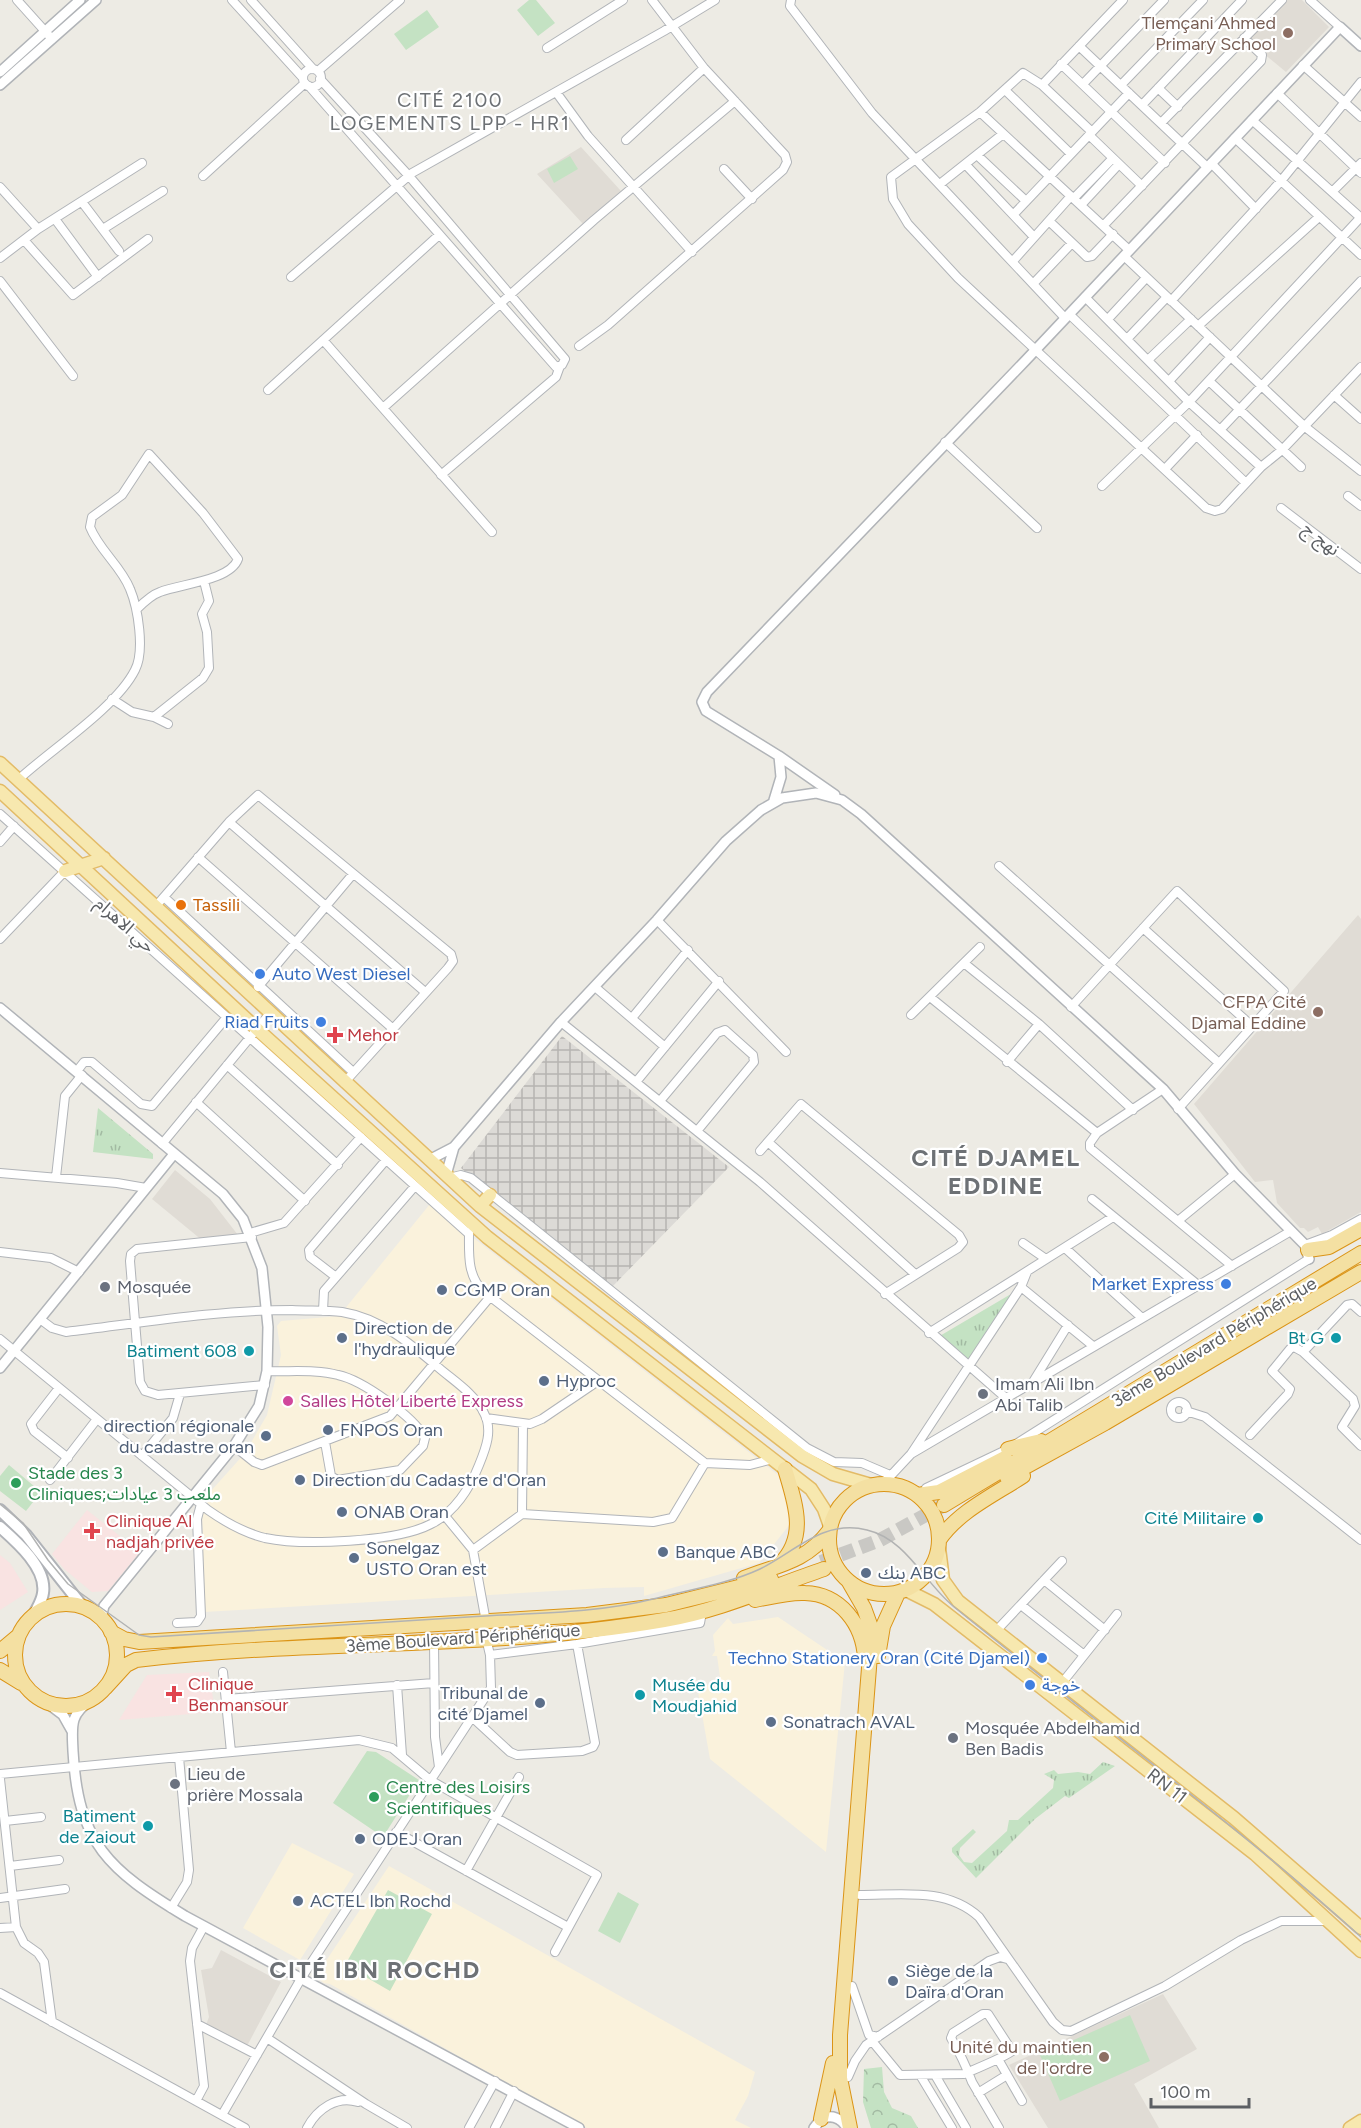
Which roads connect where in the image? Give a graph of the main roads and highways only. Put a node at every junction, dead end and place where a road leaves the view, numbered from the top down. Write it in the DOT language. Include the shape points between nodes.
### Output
graph roads {
  1 [pos="0,764"];
  2 [pos="0,791"];
  3 [pos="104,858"];
  4 [pos="81,866"];
  5 [pos="65,871"];
  6 [pos="490,1195"];
  7 [pos="480,1206"];
  8 [pos="1361,1229"];
  9 [pos="1307,1251"];
  10 [pos="1361,1253"];
  11 [pos="1361,1272"];
  12 [pos="586,1273"];
  13 [pos="577,1284"];
  14 [pos="1105,1423"];
  15 [pos="1062,1433"];
  16 [pos="1041,1441"];
  17 [pos="1008,1449"];
  18 [pos="785,1469"];
  19 [pos="882,1481"];
  20 [pos="915,1494"];
  21 [pos="0,1510"];
  22 [pos="0,1527"];
  23 [pos="829,1529"];
  24 [pos="939,1544"];
  25 [pos="780,1564"];
  26 [pos="847,1580"];
  27 [pos="902,1591"];
  28 [pos="83,1607"];
  29 [pos="712,1608"];
  30 [pos="638,1609"];
  31 [pos="34,1615"];
  32 [pos="111,1632"];
  33 [pos="17,1637"];
  34 [pos="0,1651"];
  35 [pos="0,1670"];
  36 [pos="24,1686"];
  37 [pos="105,1688"];
  38 [pos="863,1754"];
  39 [pos="1361,1928"];
  40 [pos="1361,1951"];
  41 [pos="840,2035"];
  42 [pos="1361,2121"];
  43 [pos="816,2125"];
  44 [pos="848,2128"];
  45 [pos="859,2128"];
  46 [pos="1350,2128"];
  1 -- 3 [label="main road" via="20,778"];
  2 -- 4 [label="main road"];
  3 -- 4 [label="main road"];
  3 -- 7 [label="main road" via="160,901 256,990 271,1012 344,1083"];
  4 -- 5 [label="main road"];
  4 -- 18 [label="main road" via="253,1033 470,1221"];
  6 -- 7 [label="main road"];
  7 -- 13 [label="main road"];
  8 -- 9 [label="highway" via="1329,1247"];
  10 -- 15 [label="highway, 3ème Boulevard Périphérique"];
  11 -- 14 [label="highway, 3ème Boulevard Périphérique"];
  12 -- 13 [label="main road"];
  13 -- 19 [label="main road" via="833,1474"];
  14 -- 15 [label="highway, 3ème Boulevard Périphérique" via="945,1509"];
  14 -- 24 [label="highway" via="968,1512 948,1528"];
  15 -- 16 [label="highway"];
  16 -- 17 [label="highway"];
  16 -- 20 [label="highway" via="939,1492"];
  18 -- 23 [label="main road" via="818,1497"];
  18 -- 25 [label="highway" via="798,1524 795,1542"];
  19 -- 20 [label="highway"];
  19 -- 23 [label="highway" via="845,1500"];
  20 -- 24 [label="highway" via="931,1510"];
  21 -- 28 [label="main road" via="26,1535"];
  22 -- 31 [label="main road" via="30,1559 42,1580 43,1596"];
  23 -- 25 [label="highway" via="814,1550"];
  23 -- 26 [label="highway" via="831,1556"];
  24 -- 27 [label="highway" via="927,1574"];
  24 -- 39 [label="main road, RN 11" via="940,1568 949,1590 1234,1818"];
  25 -- 30 [label="highway" via="713,1590"];
  26 -- 27 [label="highway" via="877,1594"];
  26 -- 29 [label="highway" via="823,1578"];
  26 -- 38 [label="highway" via="872,1630"];
  27 -- 40 [label="main road, RN 11" via="934,1604 1058,1700 1254,1854"];
  27 -- 45 [label="highway" via="883,1626 878,1654 847,2041 848,2077"];
  28 -- 31 [label="highway" via="52,1605"];
  28 -- 32 [label="highway" via="101,1618"];
  29 -- 30 [label="highway, 3ème Boulevard Périphérique" via="822,1566"];
  29 -- 37 [label="highway, 3ème Boulevard Périphérique" via="664,1620 579,1631 136,1660"];
  29 -- 38 [label="highway" via="805,1593 822,1596 848,1612 861,1635 865,1655"];
  30 -- 32 [label="highway, 3ème Boulevard Périphérique" via="139,1642"];
  31 -- 33 [label="highway"];
  32 -- 37 [label="highway" via="116,1643 116,1667"];
  33 -- 34 [label="highway"];
  33 -- 36 [label="highway" via="14,1657"];
  35 -- 36 [label="highway"];
  36 -- 37 [label="highway" via="47,1703 65,1706 91,1700"];
  38 -- 41 [label="highway"];
  41 -- 43 [label="highway"];
  41 -- 44 [label="highway" via="840,2078"];
  42 -- 46 [label="main road"];
}
